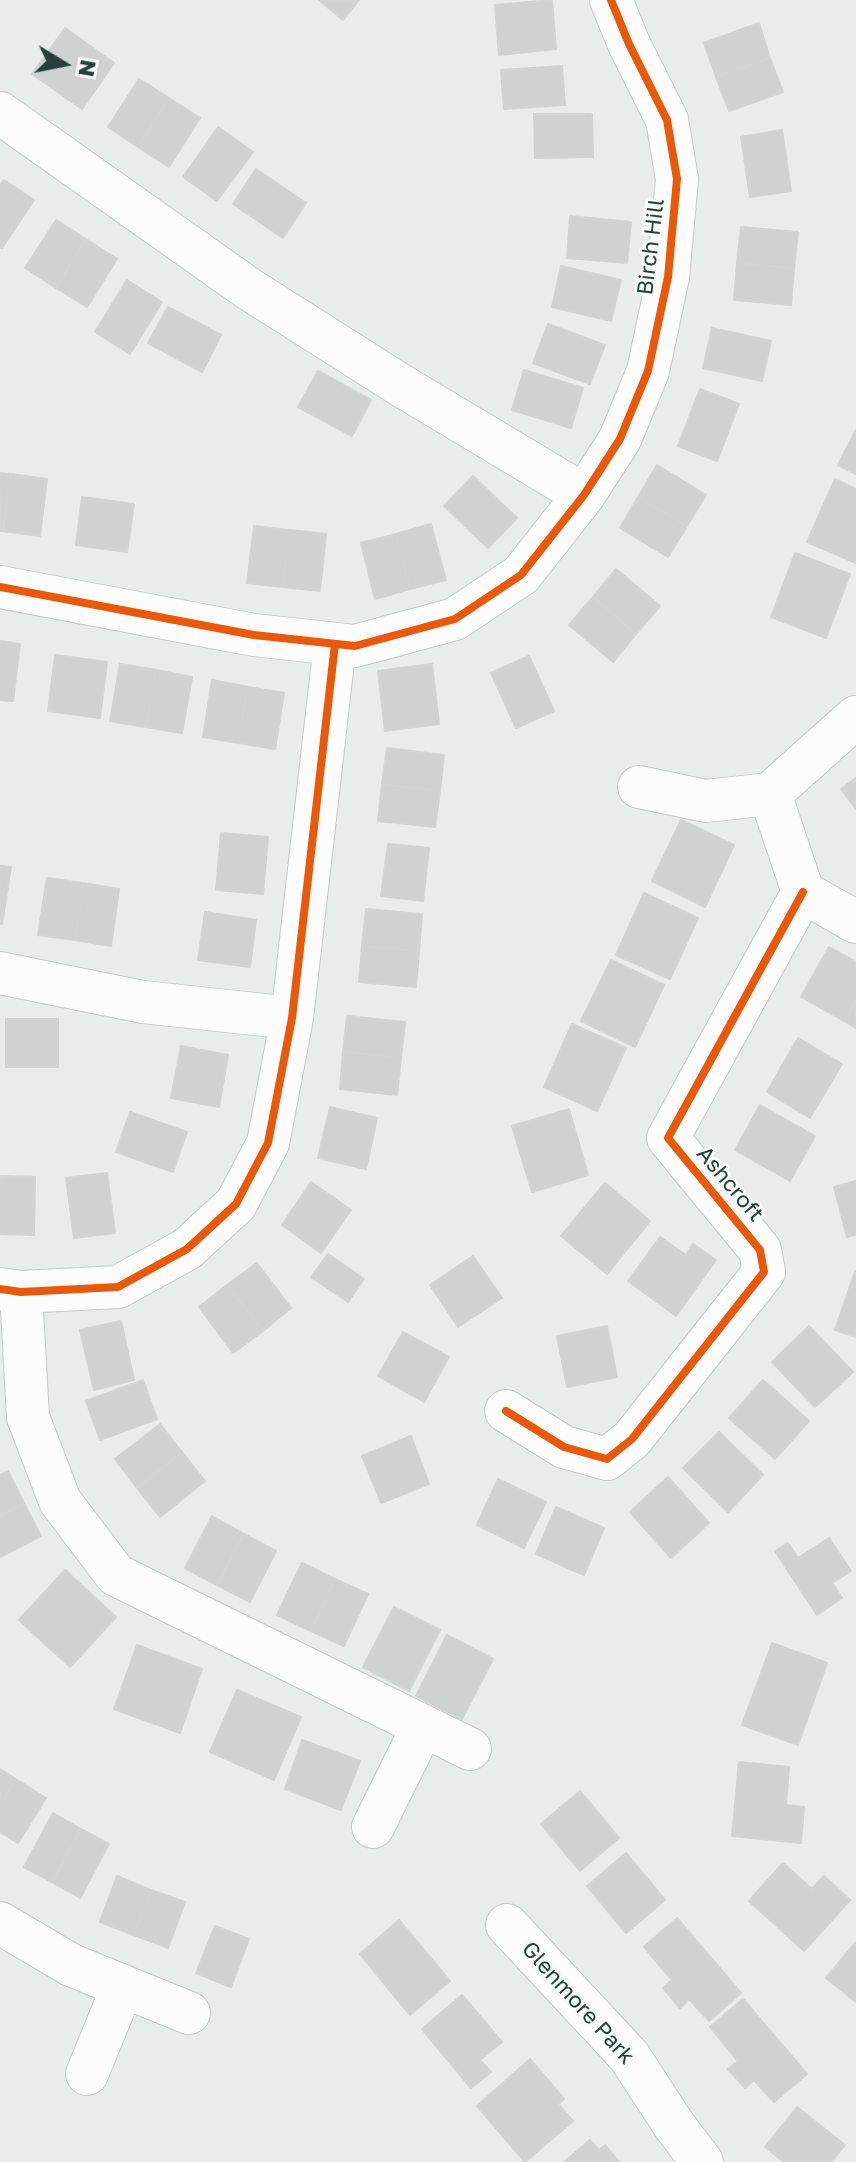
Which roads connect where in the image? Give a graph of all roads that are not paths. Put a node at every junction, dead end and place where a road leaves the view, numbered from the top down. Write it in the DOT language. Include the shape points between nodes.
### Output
graph roads {
  1 [pos="611,0"];
  2 [pos="0,113"];
  3 [pos="584,495"];
  4 [pos="0,587"];
  5 [pos="335,644"];
  6 [pos="856,717"];
  7 [pos="639,787"];
  8 [pos="770,794"];
  9 [pos="803,892"];
  10 [pos="856,922"];
  11 [pos="0,973"];
  12 [pos="292,1018"];
  13 [pos="10,1291"];
  14 [pos="506,1411"];
  15 [pos="423,1726"];
  16 [pos="470,1749"];
  17 [pos="373,1827"];
  18 [pos="0,1923"];
  19 [pos="507,1925"];
  20 [pos="123,1986"];
  21 [pos="189,2013"];
  22 [pos="87,2074"];
  23 [pos="702,2162"];
  1 -- 3 [label="street, Birch Hill" via="667,120 677,179 668,277 648,371 620,439"];
  2 -- 3 [label="street" via="249,289"];
  3 -- 5 [label="street, Birch Hill" via="521,575 455,619 355,646"];
  4 -- 5 [label="street, Birch Hill" via="254,635"];
  5 -- 12 [label="street"];
  6 -- 8 [label="street"];
  7 -- 8 [label="street" via="706,801"];
  8 -- 9 [label="street"];
  9 -- 10 [label="street"];
  9 -- 14 [label="street, Ashcroft" via="668,1138 760,1250 764,1272 632,1439 607,1459 564,1447"];
  11 -- 12 [label="street" via="143,1002"];
  12 -- 13 [label="street" via="268,1143 236,1204 187,1249 118,1287"];
  13 -- 15 [label="street" via="28,1417 60,1501 116,1575"];
  15 -- 16 [label="street"];
  15 -- 17 [label="street"];
  18 -- 20 [label="street" via="71,1965"];
  19 -- 23 [label="street, Glenmore Park" via="629,2056"];
  20 -- 21 [label="street"];
  20 -- 22 [label="street"];
}
